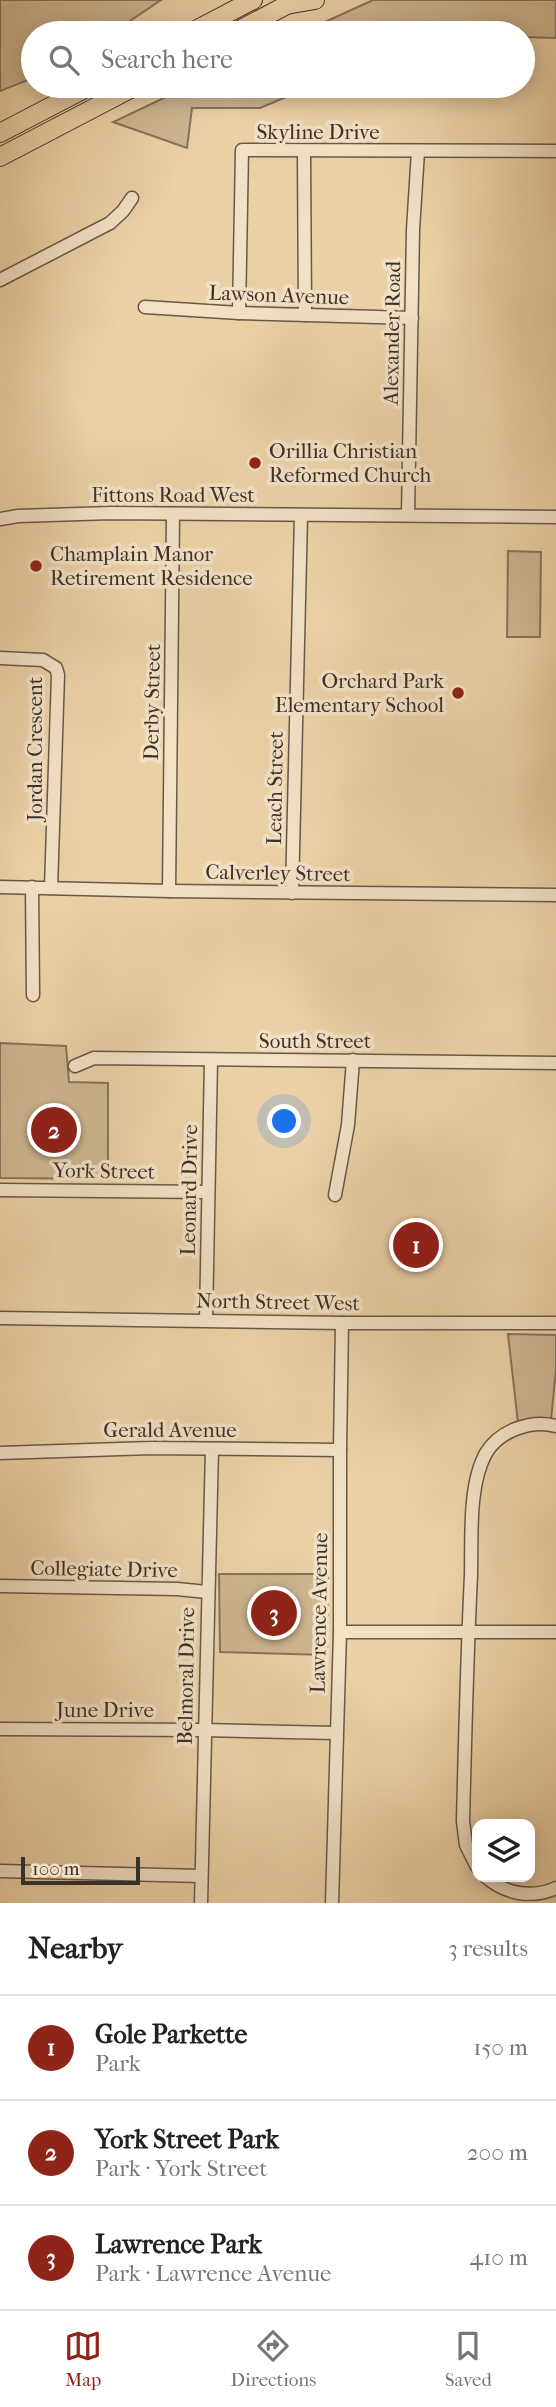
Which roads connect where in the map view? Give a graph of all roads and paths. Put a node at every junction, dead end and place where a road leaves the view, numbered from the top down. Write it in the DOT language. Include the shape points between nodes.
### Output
graph roads {
  1 [pos="253,0"];
  2 [pos="314,0"];
  3 [pos="291,3"];
  4 [pos="240,5"];
  5 [pos="211,21"];
  6 [pos="256,21"];
  7 [pos="67,98"];
  8 [pos="113,98"];
  9 [pos="0,133"];
  10 [pos="304,151"];
  11 [pos="418,151"];
  12 [pos="556,151"];
  13 [pos="0,157"];
  14 [pos="132,198"];
  15 [pos="0,280"];
  16 [pos="145,307"];
  17 [pos="239,313"];
  18 [pos="305,315"];
  19 [pos="412,318"];
  20 [pos="173,514"];
  21 [pos="408,515"];
  22 [pos="301,516"];
  23 [pos="556,517"];
  24 [pos="0,519"];
  25 [pos="0,658"];
  26 [pos="0,887"];
  27 [pos="32,887"];
  28 [pos="51,888"];
  29 [pos="169,891"];
  30 [pos="292,893"];
  31 [pos="556,895"];
  32 [pos="33,995"];
  33 [pos="211,1060"];
  34 [pos="353,1060"];
  35 [pos="556,1063"];
  36 [pos="75,1066"];
  37 [pos="0,1190"];
  38 [pos="208,1192"];
  39 [pos="335,1195"];
  40 [pos="0,1318"];
  41 [pos="206,1320"];
  42 [pos="342,1323"];
  43 [pos="556,1323"];
  44 [pos="556,1426"];
  45 [pos="212,1449"];
  46 [pos="340,1450"];
  47 [pos="0,1453"];
  48 [pos="0,1586"];
  49 [pos="207,1592"];
  50 [pos="340,1632"];
  51 [pos="468,1632"];
  52 [pos="556,1632"];
  53 [pos="0,1729"];
  54 [pos="204,1730"];
  55 [pos="336,1733"];
  56 [pos="472,1857"];
  57 [pos="0,1871"];
  58 [pos="201,1876"];
  59 [pos="491,1882"];
  60 [pos="556,1888"];
  61 [pos="201,1903"];
  62 [pos="332,1903"];
  1 -- 4 [label="highway"];
  2 -- 3 [label="highway"];
  3 -- 6 [label="highway"];
  4 -- 5 [label="highway"];
  7 -- 9 [label="highway"];
  8 -- 13 [label="highway"];
  10 -- 11 [label="street, Skyline Drive"];
  10 -- 17 [label="street, Skyline Drive" via="242,150"];
  10 -- 18 [label="street"];
  11 -- 12 [label="street, Skyline Drive"];
  11 -- 19 [label="street, Alexander Road"];
  14 -- 15 [label="street" via="110,223"];
  16 -- 17 [label="street, Lawson Avenue"];
  17 -- 18 [label="street, Lawson Avenue"];
  18 -- 19 [label="street, Lawson Avenue"];
  19 -- 21 [label="street, Alexander Road"];
  20 -- 22 [label="street, Fittons Road West"];
  20 -- 24 [label="street, Fittons Road West"];
  20 -- 29 [label="street, Derby Street"];
  21 -- 22 [label="street, Fittons Road West"];
  21 -- 23 [label="street, Fittons Road West"];
  22 -- 30 [label="street, Leach Street"];
  25 -- 28 [label="street, Jordan Crescent" via="43,660 56,668 58,675"];
  26 -- 27 [label="street, Calverley Street"];
  27 -- 28 [label="street, Calverley Street"];
  27 -- 32 [label="street"];
  28 -- 29 [label="street, Calverley Street"];
  29 -- 30 [label="street, Calverley Street"];
  30 -- 31 [label="street, Calverley Street"];
  33 -- 34 [label="street, South Street"];
  33 -- 36 [label="street, South Street" via="94,1058"];
  33 -- 38 [label="street, Leonard Drive"];
  34 -- 35 [label="street, South Street"];
  34 -- 39 [label="street" via="348,1125"];
  37 -- 38 [label="street, York Street"];
  38 -- 41 [label="street, Leonard Drive"];
  40 -- 41 [label="street, North Street West"];
  41 -- 42 [label="street, North Street West"];
  42 -- 43 [label="street, North Street West"];
  42 -- 46 [label="street, Lawrence Avenue"];
  44 -- 51 [label="street" via="517,1428 491,1447 481,1465 474,1506"];
  45 -- 46 [label="street, Gerald Avenue"];
  45 -- 47 [label="street, Gerald Avenue"];
  45 -- 49 [label="street, Belmoral Drive"];
  46 -- 50 [label="street, Lawrence Avenue"];
  48 -- 49 [label="street, Collegiate Drive"];
  49 -- 54 [label="street, Belmoral Drive"];
  50 -- 51 [label="street"];
  50 -- 55 [label="street, Lawrence Avenue"];
  51 -- 52 [label="street"];
  51 -- 56 [label="street" via="463,1821"];
  53 -- 54 [label="street, June Drive"];
  54 -- 55 [label="street, June Drive"];
  54 -- 58 [label="street, Belmoral Drive"];
  55 -- 62 [label="street, Lawrence Avenue"];
  57 -- 58 [label="street"];
  58 -- 61 [label="street, Belmoral Drive"];
  59 -- 60 [label="street" via="515,1893 538,1894"];
}
